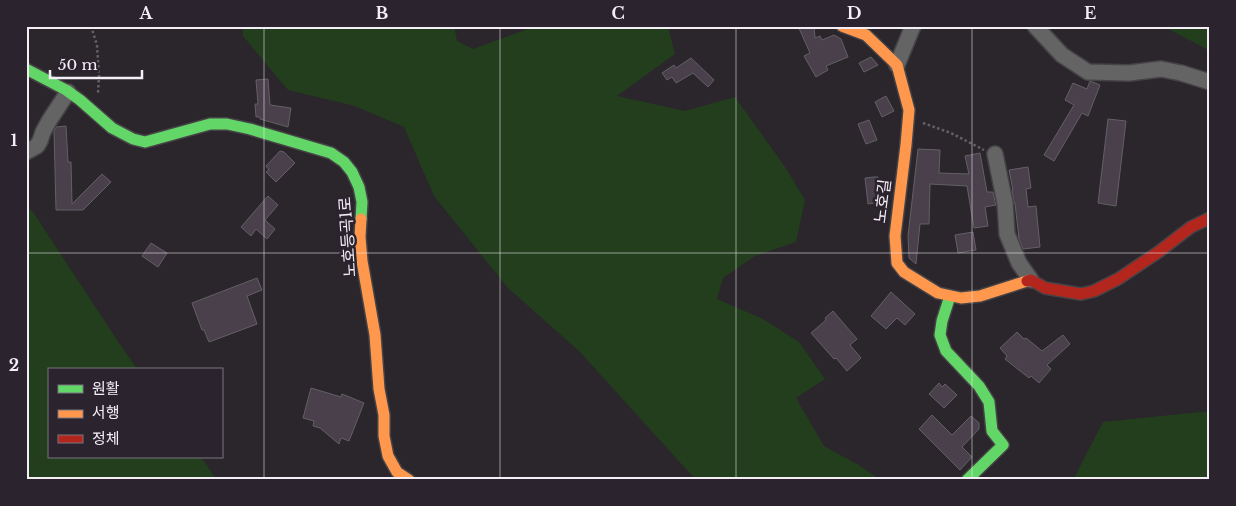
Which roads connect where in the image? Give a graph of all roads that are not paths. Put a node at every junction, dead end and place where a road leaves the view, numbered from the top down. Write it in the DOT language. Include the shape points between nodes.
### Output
graph roads {
  1 [pos="842,26"];
  2 [pos="913,26"];
  3 [pos="1035,26"];
  4 [pos="897,65"];
  5 [pos="26,69"];
  6 [pos="1210,82"];
  7 [pos="68,92"];
  8 [pos="26,152"];
  9 [pos="995,154"];
  10 [pos="1210,218"];
  11 [pos="1031,280"];
  12 [pos="950,296"];
  13 [pos="409,480"];
  14 [pos="966,480"];
  1 -- 4 [label="street" via="866,35"];
  2 -- 4 [label="street"];
  3 -- 6 [label="street" via="1062,55 1088,72 1129,73 1161,69"];
  4 -- 12 [label="street, 노호길" via="909,110 895,236 897,263 922,284"];
  5 -- 7 [label="street, 노호등곡1로"];
  7 -- 8 [label="street" via="37,146"];
  7 -- 13 [label="street, 노호등곡1로" via="112,128 133,139 145,142 210,124 227,124 331,153 344,162 359,187 362,202 362,261 375,335 388,456 398,472"];
  9 -- 11 [label="street" via="1005,202 1006,234"];
  10 -- 11 [label="street" via="1191,227 1118,279 1094,291 1081,294 1045,288"];
  11 -- 12 [label="street, 노호길" via="980,296"];
  12 -- 14 [label="street" via="940,335 946,351 979,386 989,402 992,431 1003,445"];
}
